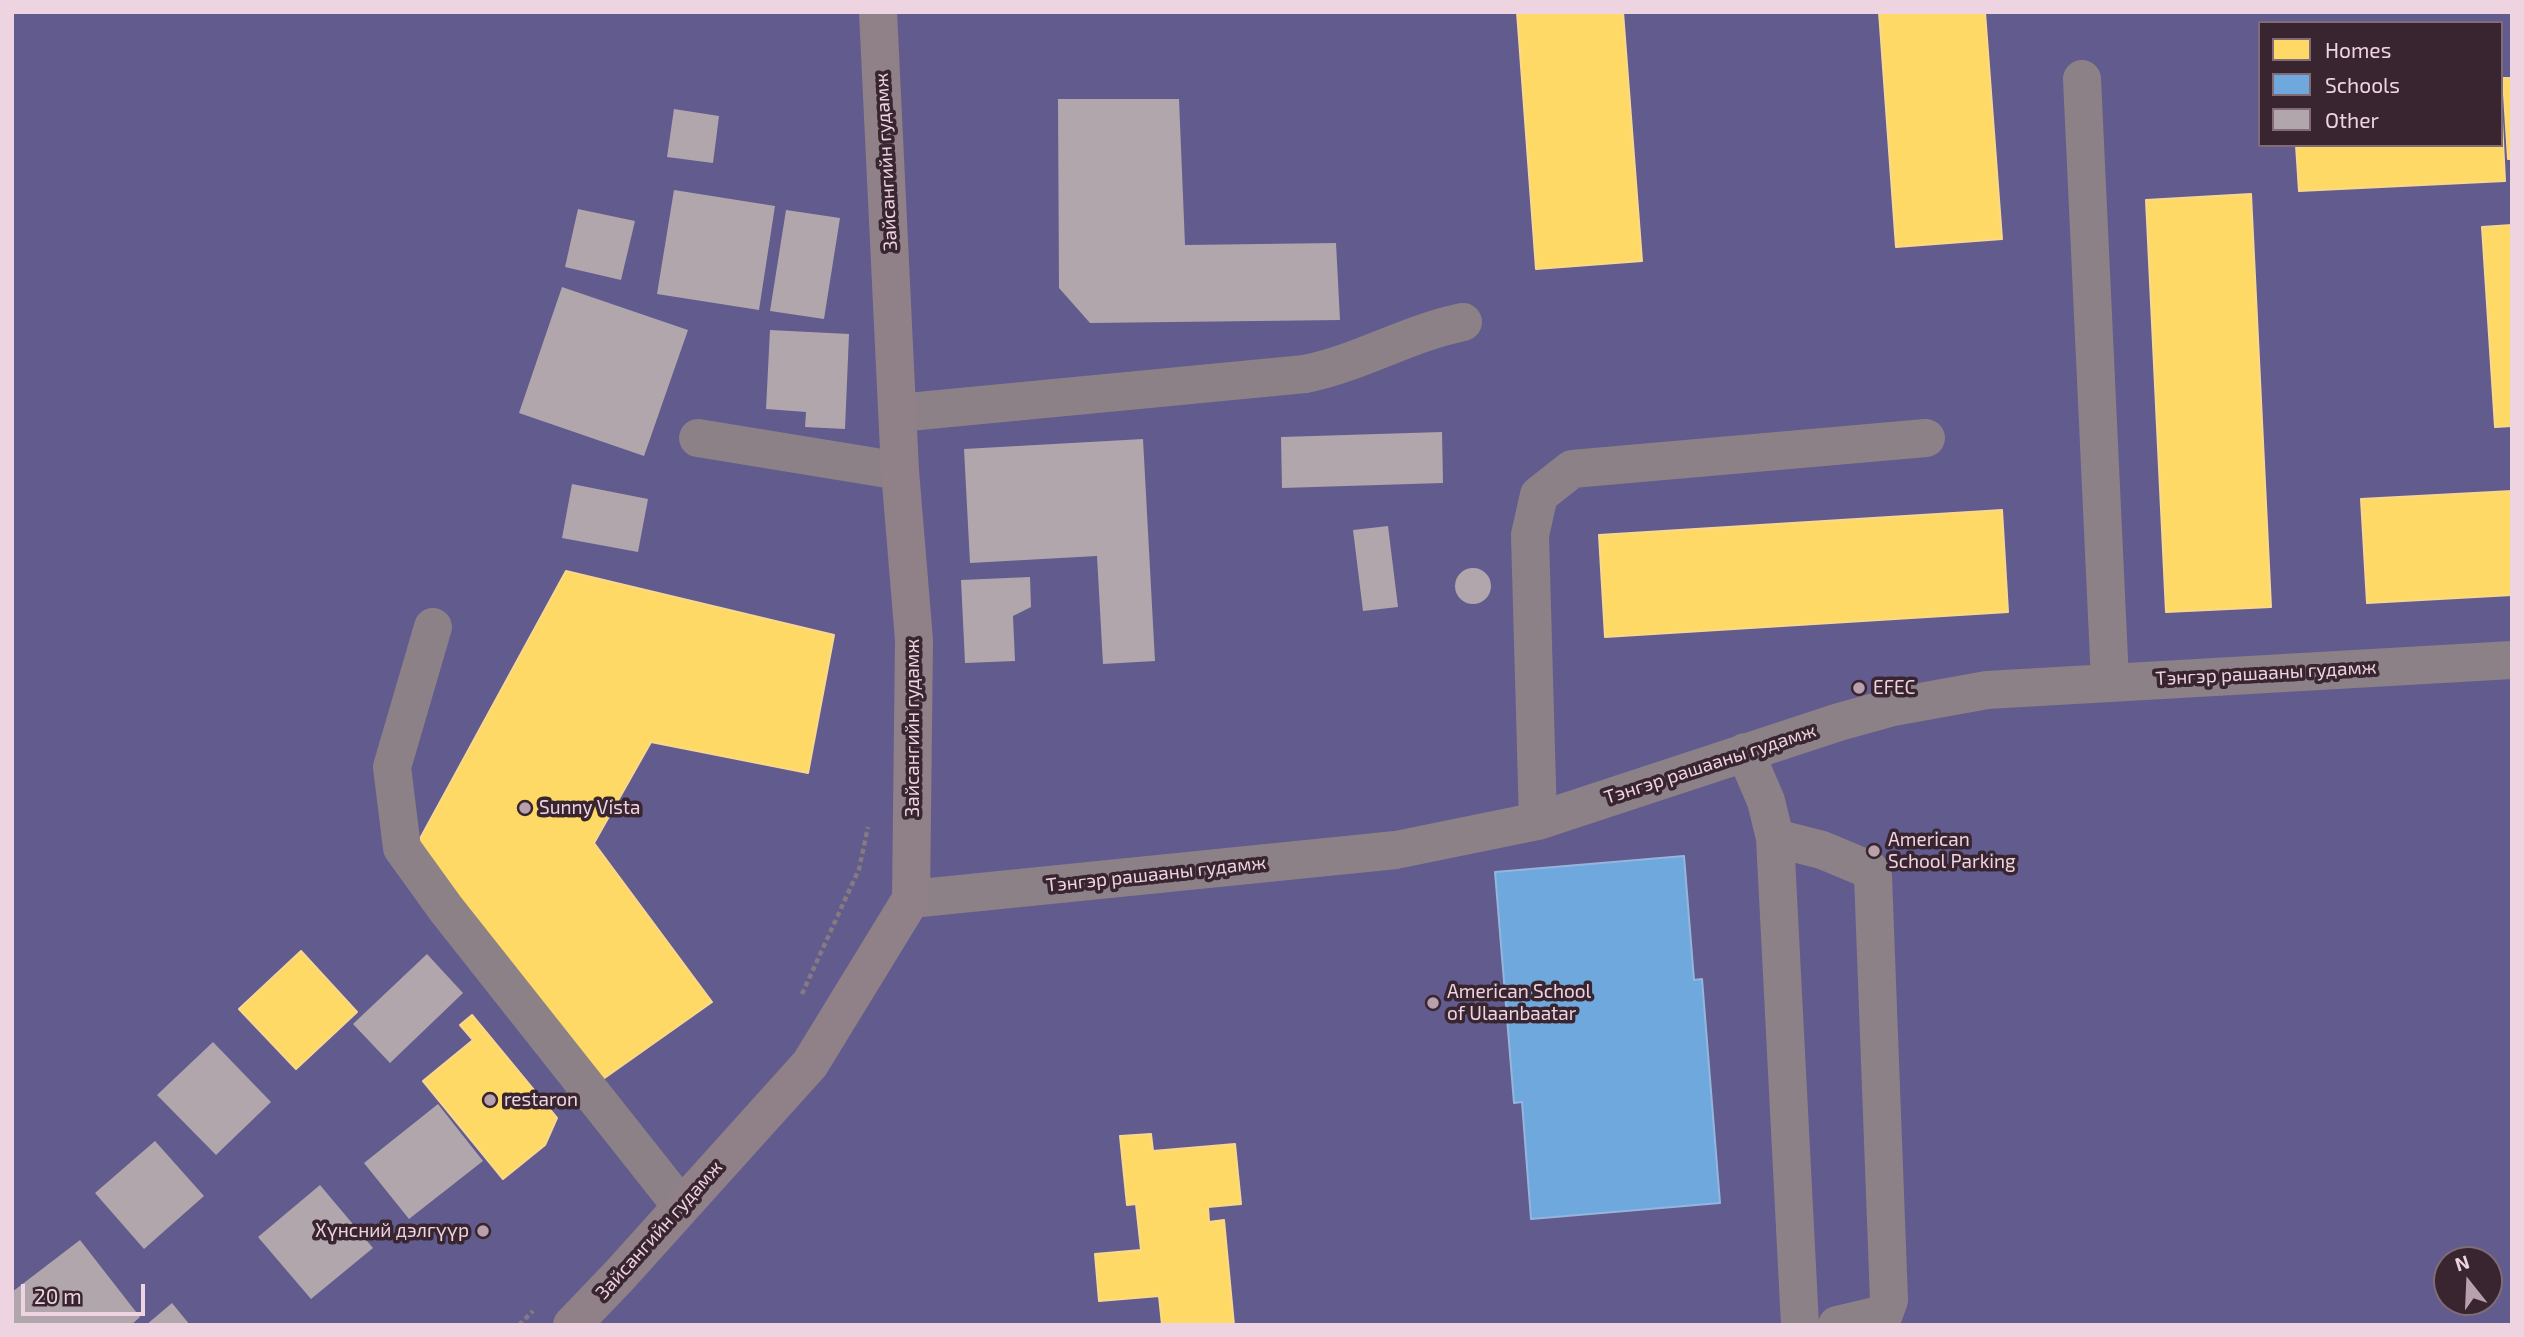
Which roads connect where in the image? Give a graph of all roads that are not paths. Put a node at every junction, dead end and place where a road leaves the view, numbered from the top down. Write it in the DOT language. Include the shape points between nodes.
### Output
graph roads {
  1 [pos="878,12"];
  2 [pos="2082,79"];
  3 [pos="1463,322"];
  4 [pos="898,413"];
  5 [pos="698,438"];
  6 [pos="1926,438"];
  7 [pos="900,471"];
  8 [pos="433,627"];
  9 [pos="2512,660"];
  10 [pos="2110,681"];
  11 [pos="1745,752"];
  12 [pos="1538,821"];
  13 [pos="1775,838"];
  14 [pos="911,899"];
  15 [pos="681,1206"];
  16 [pos="572,1325"];
  17 [pos="1800,1325"];
  18 [pos="1837,1325"];
  1 -- 4 [label="main road, Зайсангийн гудамж"];
  2 -- 10 [label="street"];
  3 -- 4 [label="street" via="1305,374"];
  4 -- 7 [label="main road, Зайсангийн гудамж"];
  5 -- 7 [label="street"];
  6 -- 12 [label="street" via="1572,469 1539,495 1531,535"];
  7 -- 14 [label="main road, Зайсангийн гудамж" via="914,640"];
  8 -- 15 [label="street" via="392,767 402,848"];
  9 -- 10 [label="street, Тэнгэр рашааны гудамж"];
  10 -- 11 [label="street, Тэнгэр рашааны гудамж" via="1940,697"];
  11 -- 12 [label="street, Тэнгэр рашааны гудамж"];
  11 -- 13 [label="street"];
  12 -- 14 [label="street, Тэнгэр рашааны гудамж" via="1396,850"];
  13 -- 17 [label="street"];
  13 -- 18 [label="street" via="1822,850 1870,870 1873,876 1889,1300 1884,1314"];
  14 -- 15 [label="main road, Зайсангийн гудамж" via="810,1064"];
  15 -- 16 [label="main road, Зайсангийн гудамж"];
}
